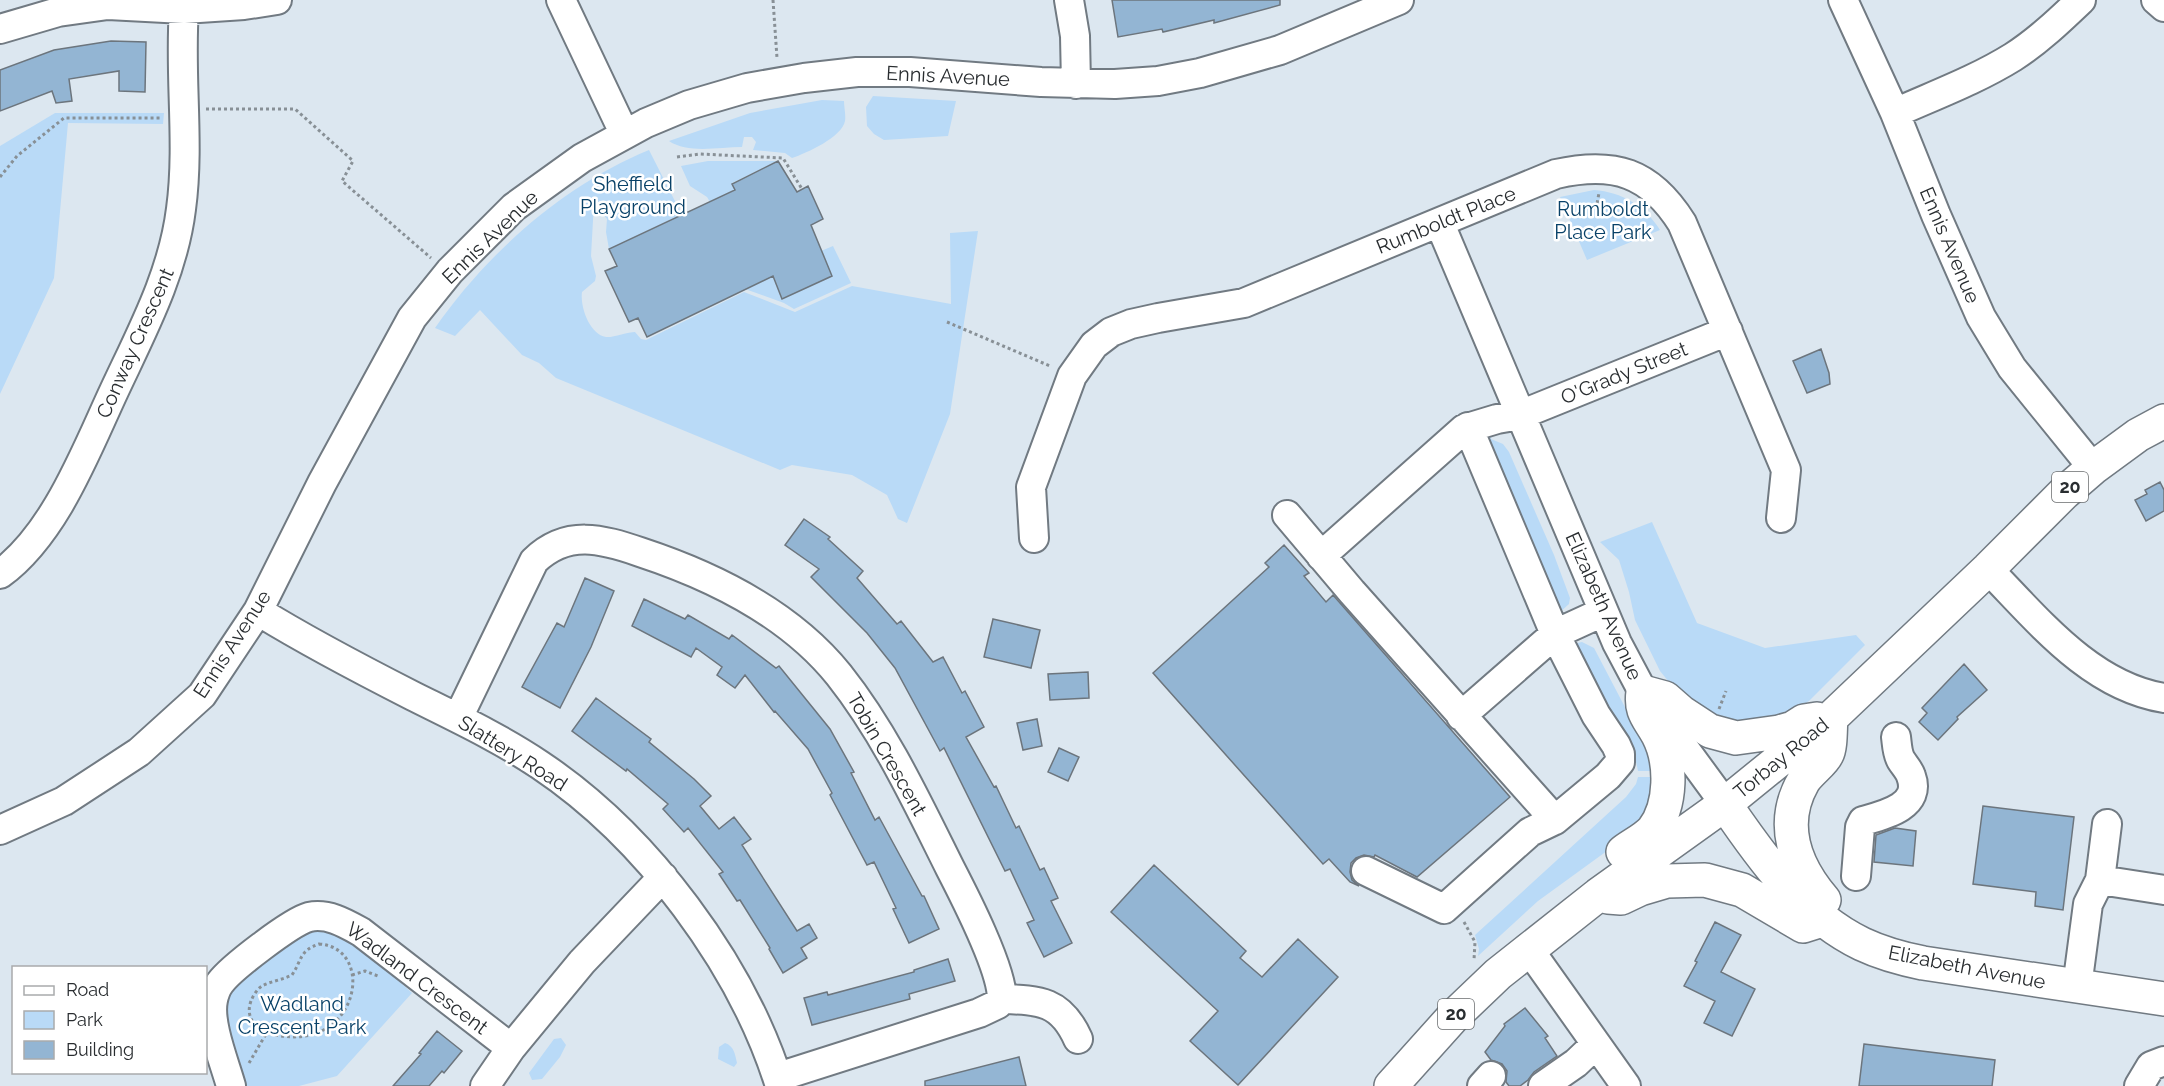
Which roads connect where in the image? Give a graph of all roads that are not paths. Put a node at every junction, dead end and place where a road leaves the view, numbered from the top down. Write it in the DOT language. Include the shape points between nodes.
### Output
graph roads {
  1 [pos="278,0"];
  2 [pos="561,0"];
  3 [pos="1069,0"];
  4 [pos="1399,0"];
  5 [pos="1844,0"];
  6 [pos="2081,0"];
  7 [pos="2156,0"];
  8 [pos="2164,7"];
  9 [pos="184,9"];
  10 [pos="1334,12"];
  11 [pos="0,29"];
  12 [pos="1076,84"];
  13 [pos="1895,112"];
  14 [pos="624,133"];
  15 [pos="1440,224"];
  16 [pos="1728,331"];
  17 [pos="1520,415"];
  18 [pos="2164,421"];
  19 [pos="1468,427"];
  20 [pos="2092,468"];
  21 [pos="1287,515"];
  22 [pos="1780,518"];
  23 [pos="1034,538"];
  24 [pos="1321,556"];
  25 [pos="1988,568"];
  26 [pos="0,574"];
  27 [pos="258,611"];
  28 [pos="1603,612"];
  29 [pos="1555,634"];
  30 [pos="1643,692"];
  31 [pos="2164,698"];
  32 [pos="1461,716"];
  33 [pos="1831,717"];
  34 [pos="458,718"];
  35 [pos="1896,736"];
  36 [pos="1725,804"];
  37 [pos="1555,820"];
  38 [pos="2107,824"];
  39 [pos="0,830"];
  40 [pos="1366,871"];
  41 [pos="1856,876"];
  42 [pos="663,877"];
  43 [pos="2100,880"];
  44 [pos="2164,890"];
  45 [pos="1598,895"];
  46 [pos="1824,920"];
  47 [pos="1528,948"];
  48 [pos="2077,987"];
  49 [pos="1002,999"];
  50 [pos="2164,999"];
  51 [pos="1078,1039"];
  52 [pos="1596,1044"];
  53 [pos="511,1048"];
  54 [pos="2164,1061"];
  55 [pos="239,1077"];
  56 [pos="779,1082"];
  57 [pos="485,1086"];
  58 [pos="1391,1086"];
  59 [pos="1543,1086"];
  60 [pos="1626,1086"];
  61 [pos="2139,1086"];
  1 -- 9 [label="street"];
  2 -- 14 [label="street"];
  3 -- 12 [label="street"];
  4 -- 10 [label="street, Ennis Avenue"];
  5 -- 13 [label="street, Ennis Avenue"];
  6 -- 13 [label="street" via="2014,57"];
  7 -- 8 [label="street"];
  9 -- 11 [label="street" via="108,5 58,12"];
  9 -- 26 [label="street, Conway Crescent" via="184,180 178,233 166,277 74,479 23,554"];
  10 -- 12 [label="street, Ennis Avenue" via="1280,50 1200,73 1158,81"];
  12 -- 14 [label="street, Ennis Avenue" via="857,72 747,88 699,102"];
  13 -- 20 [label="street, Ennis Avenue" via="1958,267 1995,342"];
  14 -- 27 [label="street, Ennis Avenue" via="514,207 450,271 412,318"];
  15 -- 16 [label="street, Rumboldt Place" via="1556,174 1604,168 1626,173 1670,203"];
  15 -- 17 [label="street, Elizabeth Avenue"];
  15 -- 23 [label="street, Rumboldt Place" via="1244,303 1131,324 1094,345 1072,376 1031,487"];
  16 -- 17 [label="street, O'Grady Street"];
  16 -- 22 [label="street, Rumboldt Place" via="1786,470"];
  17 -- 19 [label="street, O'Grady Street"];
  17 -- 28 [label="street, Elizabeth Avenue"];
  18 -- 20 [label="main road, Torbay Road / 20"];
  19 -- 24 [label="street"];
  19 -- 29 [label="street"];
  20 -- 25 [label="main road, Torbay Road / 20"];
  21 -- 24 [label="street"];
  24 -- 32 [label="street"];
  25 -- 31 [label="street" via="2090,667 2131,690"];
  25 -- 33 [label="main road, Torbay Road / 20"];
  27 -- 34 [label="street, Slattery Road"];
  27 -- 39 [label="street, Ennis Avenue" via="202,695 139,753 64,801"];
  28 -- 29 [label="street"];
  28 -- 30 [label="street, Elizabeth Avenue"];
  29 -- 32 [label="street"];
  29 -- 37 [label="street" via="1620,754 1616,768"];
  30 -- 33 [label="main road" via="1665,698 1710,731 1736,738 1779,732 1804,721"];
  30 -- 36 [label="street, Elizabeth Avenue"];
  30 -- 45 [label="main road" via="1643,710 1665,750 1668,783 1664,806 1651,832 1602,869"];
  32 -- 37 [label="street"];
  33 -- 36 [label="main road, Torbay Road / 20"];
  33 -- 46 [label="main road" via="1828,754 1802,783 1792,819 1795,854 1824,900"];
  34 -- 42 [label="street, Slattery Road" via="565,783 615,826"];
  34 -- 49 [label="street, Tobin Crescent" via="534,561 544,552 572,540 589,538 705,576 752,602 813,647 862,707 881,735 966,900 994,966"];
  35 -- 41 [label="street" via="1900,758 1911,777 1910,799 1899,808 1863,821"];
  36 -- 45 [label="main road, Torbay Road / 20"];
  36 -- 46 [label="main road, Elizabeth Avenue" via="1780,877"];
  37 -- 40 [label="street" via="1530,832 1444,909"];
  38 -- 43 [label="street"];
  42 -- 53 [label="street" via="582,962"];
  42 -- 56 [label="street, Slattery Road" via="743,995 762,1033"];
  43 -- 44 [label="street"];
  43 -- 48 [label="street" via="2088,904"];
  45 -- 46 [label="main road" via="1621,898 1660,883 1705,880 1742,890 1803,926"];
  45 -- 47 [label="main road, Torbay Road / 20"];
  46 -- 48 [label="main road, Elizabeth Avenue" via="1862,944 1900,958"];
  47 -- 52 [label="street"];
  47 -- 58 [label="main road, Torbay Road / 20" via="1477,993"];
  48 -- 50 [label="main road, Elizabeth Avenue"];
  49 -- 51 [label="street" via="1035,1000 1056,1008"];
  49 -- 56 [label="street" via="979,1013"];
  52 -- 59 [label="street"];
  52 -- 60 [label="street"];
  53 -- 55 [label="street, Wadland Crescent" via="361,933 324,916 309,917 291,926 234,970 220,984 212,1002 213,1023"];
  53 -- 57 [label="street"];
  54 -- 61 [label="street" via="2151,1066"];
}
